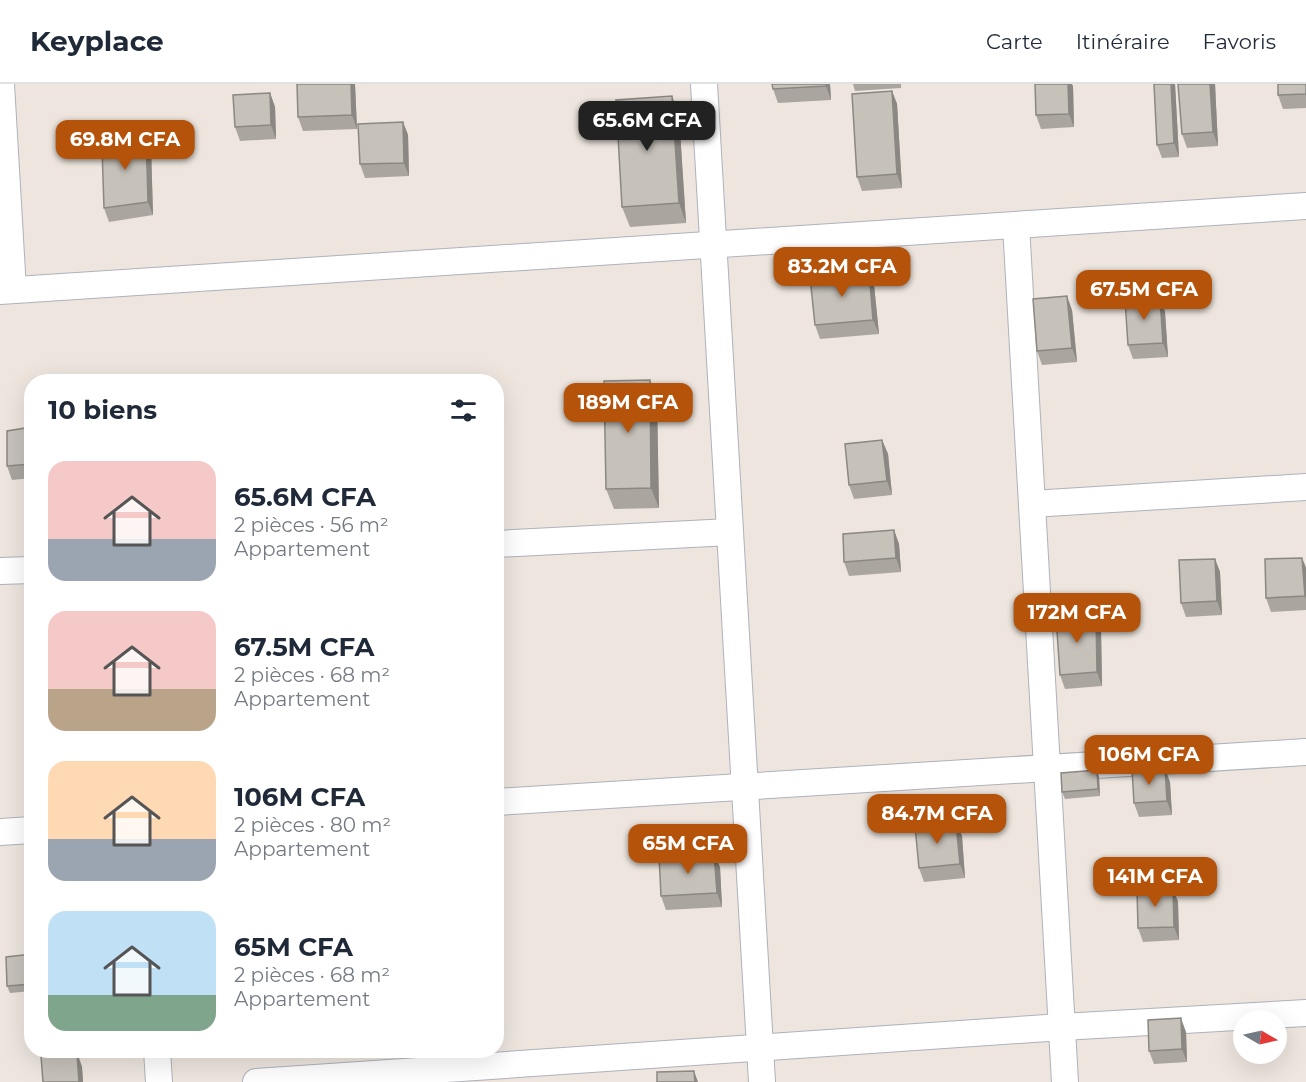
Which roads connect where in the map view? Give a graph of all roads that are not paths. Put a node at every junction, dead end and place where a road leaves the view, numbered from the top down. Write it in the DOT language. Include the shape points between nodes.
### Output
graph roads {
  1 [pos="1,84"];
  2 [pos="704,84"];
  3 [pos="1306,206"];
  4 [pos="1016,225"];
  5 [pos="714,245"];
  6 [pos="7,291"];
  7 [pos="1306,487"];
  8 [pos="1032,504"];
  9 [pos="730,532"];
  10 [pos="504,544"];
  11 [pos="24,570"];
  12 [pos="0,571"];
  13 [pos="1306,752"];
  14 [pos="1047,768"];
  15 [pos="746,786"];
  16 [pos="504,801"];
  17 [pos="24,830"];
  18 [pos="0,832"];
  19 [pos="1306,1013"];
  20 [pos="1062,1027"];
  21 [pos="760,1047"];
  22 [pos="158,1058"];
  23 [pos="159,1082"];
  24 [pos="255,1082"];
  25 [pos="762,1082"];
  26 [pos="1065,1082"];
  1 -- 6 [label="street"];
  2 -- 5 [label="street"];
  3 -- 4 [label="street"];
  4 -- 5 [label="street"];
  4 -- 8 [label="street"];
  5 -- 6 [label="street"];
  5 -- 9 [label="street"];
  7 -- 8 [label="street"];
  8 -- 14 [label="street"];
  9 -- 10 [label="street"];
  9 -- 15 [label="street"];
  11 -- 12 [label="street"];
  13 -- 14 [label="street"];
  14 -- 15 [label="street"];
  14 -- 20 [label="street"];
  15 -- 16 [label="street"];
  15 -- 21 [label="street"];
  17 -- 18 [label="street"];
  19 -- 20 [label="street"];
  20 -- 21 [label="street"];
  20 -- 26 [label="street"];
  21 -- 24 [label="street"];
  21 -- 25 [label="street"];
  22 -- 23 [label="street"];
}
